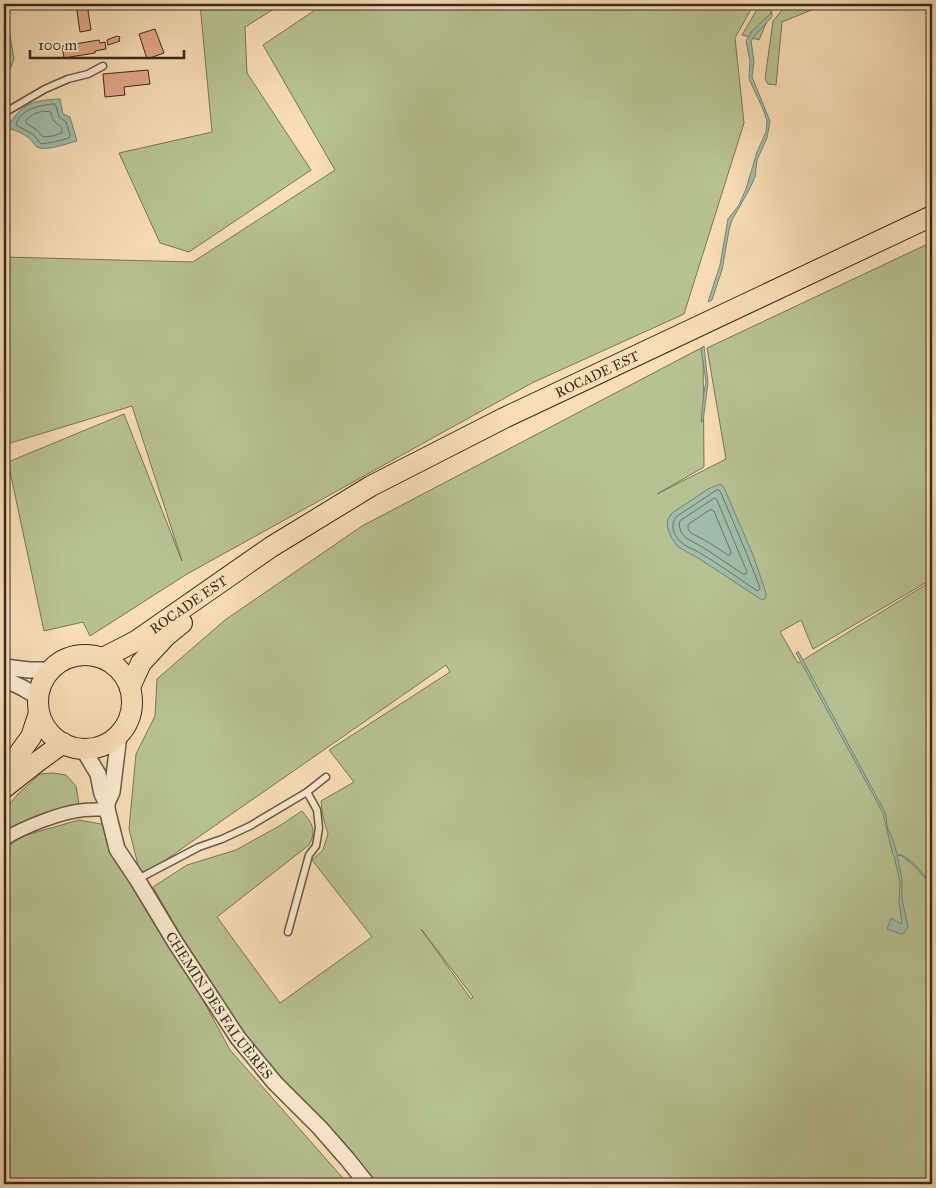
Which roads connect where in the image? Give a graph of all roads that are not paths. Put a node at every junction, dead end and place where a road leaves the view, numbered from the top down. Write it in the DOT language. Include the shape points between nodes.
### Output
graph roads {
  1 [pos="103,66"];
  2 [pos="4,113"];
  3 [pos="932,216"];
  4 [pos="271,547"];
  5 [pos="103,658"];
  6 [pos="4,667"];
  7 [pos="50,670"];
  8 [pos="4,678"];
  9 [pos="130,687"];
  10 [pos="39,705"];
  11 [pos="119,735"];
  12 [pos="63,744"];
  13 [pos="83,749"];
  14 [pos="4,774"];
  15 [pos="326,777"];
  16 [pos="4,788"];
  17 [pos="307,792"];
  18 [pos="107,806"];
  19 [pos="4,839"];
  20 [pos="137,879"];
  21 [pos="288,932"];
  22 [pos="367,1184"];
  1 -- 2 [label="lane" via="45,89"];
  3 -- 4 [label="main road, ROCADE EST" via="504,418 371,486"];
  4 -- 5 [label="main road, ROCADE EST" via="136,642"];
  4 -- 9 [label="main road, ROCADE EST" via="166,636 141,663"];
  5 -- 7 [label="main road" via="89,654 74,656"];
  5 -- 9 [label="main road" via="115,665"];
  6 -- 7 [label="street"];
  7 -- 10 [label="main road" via="42,683"];
  8 -- 10 [label="street"];
  9 -- 11 [label="main road" via="131,713"];
  10 -- 12 [label="main road" via="44,724"];
  10 -- 14 [label="main road" via="31,737"];
  11 -- 13 [label="main road" via="102,746"];
  11 -- 18 [label="street, CHEMIN DES FALUÈRES" via="112,792"];
  12 -- 13 [label="main road"];
  12 -- 16 [label="main road"];
  13 -- 18 [label="street, CHEMIN DES FALUÈRES" via="98,774"];
  15 -- 17 [label="lane"];
  17 -- 20 [label="lane" via="250,826 198,847"];
  17 -- 21 [label="lane" via="317,810 319,828"];
  18 -- 19 [label="street" via="57,816"];
  18 -- 20 [label="street, CHEMIN DES FALUÈRES" via="117,849"];
  20 -- 22 [label="street, CHEMIN DES FALUÈRES" via="238,1038"];
}
